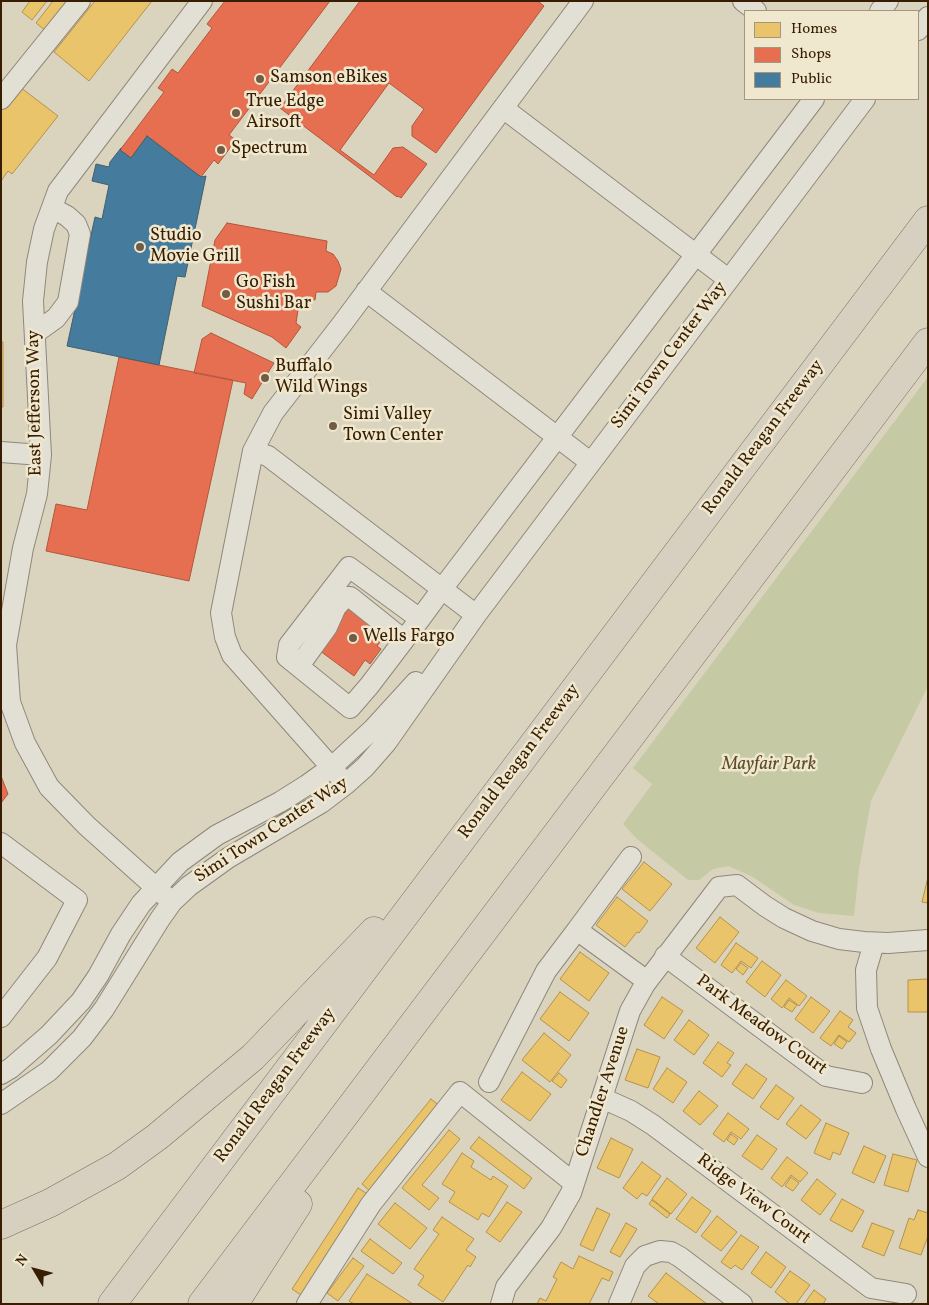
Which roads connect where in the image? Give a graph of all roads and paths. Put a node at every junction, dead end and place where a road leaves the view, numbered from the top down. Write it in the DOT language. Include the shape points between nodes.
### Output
graph roads {
  1 [pos="80,1"];
  2 [pos="202,1"];
  3 [pos="583,1"];
  4 [pos="743,1"];
  5 [pos="755,10"];
  6 [pos="928,17"];
  7 [pos="919,29"];
  8 [pos="1,100"];
  9 [pos="813,100"];
  10 [pos="864,100"];
  11 [pos="503,108"];
  12 [pos="52,208"];
  13 [pos="928,220"];
  14 [pos="696,254"];
  15 [pos="728,279"];
  16 [pos="366,290"];
  17 [pos="34,332"];
  18 [pos="928,342"];
  19 [pos="557,436"];
  20 [pos="253,451"];
  21 [pos="1,452"];
  22 [pos="41,455"];
  23 [pos="590,462"];
  24 [pos="442,589"];
  25 [pos="6,611"];
  26 [pos="476,615"];
  27 [pos="420,619"];
  28 [pos="404,640"];
  29 [pos="299,666"];
  30 [pos="332,767"];
  31 [pos="346,784"];
  32 [pos="461,840"];
  33 [pos="1,843"];
  34 [pos="631,857"];
  35 [pos="155,888"];
  36 [pos="172,902"];
  37 [pos="577,930"];
  38 [pos="928,940"];
  39 [pos="874,942"];
  40 [pos="665,956"];
  41 [pos="647,981"];
  42 [pos="1,1017"];
  43 [pos="378,1071"];
  44 [pos="1,1074"];
  45 [pos="489,1082"];
  46 [pos="862,1083"];
  47 [pos="602,1098"];
  48 [pos="1,1104"];
  49 [pos="928,1158"];
  50 [pos="574,1183"];
  51 [pos="1,1225"];
  52 [pos="906,1294"];
  53 [pos="112,1304"];
  54 [pos="202,1304"];
  55 [pos="234,1304"];
  56 [pos="308,1304"];
  57 [pos="501,1304"];
  58 [pos="619,1304"];
  59 [pos="742,1304"];
  1 -- 8 [label="street"];
  2 -- 12 [label="street, East Jefferson Way" via="58,191"];
  3 -- 11 [label="street"];
  4 -- 5 [label="street"];
  6 -- 7 [label="street"];
  9 -- 14 [label="street"];
  10 -- 15 [label="street, Simi Town Center Way"];
  11 -- 14 [label="street"];
  11 -- 16 [label="street"];
  12 -- 17 [label="street, East Jefferson Way" via="37,262"];
  12 -- 17 [label="street" via="76,224 80,234 68,302 56,318"];
  13 -- 32 [label="highway, Ronald Reagan Freeway"];
  14 -- 15 [label="street"];
  14 -- 19 [label="street"];
  15 -- 23 [label="street, Simi Town Center Way"];
  16 -- 19 [label="street"];
  16 -- 20 [label="street" via="273,413"];
  17 -- 22 [label="street, East Jefferson Way"];
  18 -- 43 [label="highway"];
  19 -- 23 [label="street"];
  19 -- 24 [label="street"];
  20 -- 24 [label="street" via="268,456"];
  20 -- 30 [label="street" via="220,613 225,637 232,655"];
  21 -- 22 [label="street"];
  22 -- 25 [label="street, East Jefferson Way" via="37,494"];
  23 -- 26 [label="street, Simi Town Center Way"];
  24 -- 26 [label="street"];
  24 -- 27 [label="street"];
  25 -- 35 [label="street, East Jefferson Way" via="10,702 25,743 49,787"];
  26 -- 30 [label="street, Simi Town Center Way" via="374,728"];
  26 -- 31 [label="street, Simi Town Center Way" via="386,743"];
  27 -- 28 [label="street"];
  27 -- 29 [label="street" via="349,567 289,645 287,657"];
  28 -- 29 [label="street" via="350,708"];
  28 -- 29 [label="street" via="346,597 336,607 327,627"];
  30 -- 31 [label="street"];
  30 -- 35 [label="street, Simi Town Center Way" via="287,798 217,835 180,862"];
  31 -- 36 [label="street, Simi Town Center Way" via="321,803 228,858"];
  32 -- 51 [label="highway" via="253,1057 117,1166 50,1203"];
  32 -- 53 [label="highway, Ronald Reagan Freeway"];
  33 -- 42 [label="street" via="77,900 47,958"];
  34 -- 37 [label="street"];
  35 -- 36 [label="street, East Jefferson Way"];
  35 -- 44 [label="street, Simi Town Center Way" via="121,934 81,1001 49,1035"];
  36 -- 48 [label="street, Simi Town Center Way" via="82,1038 49,1071"];
  37 -- 41 [label="street"];
  37 -- 45 [label="street" via="546,971"];
  38 -- 39 [label="street"];
  39 -- 40 [label="street, Chandler Avenue" via="839,939 812,931 784,918 737,885 719,887"];
  39 -- 49 [label="street" via="866,970 867,1008 902,1101"];
  40 -- 41 [label="street, Chandler Avenue"];
  40 -- 46 [label="street, Park Meadow Court" via="826,1076"];
  41 -- 47 [label="street, Chandler Avenue" via="630,1011"];
  43 -- 54 [label="highway"];
  43 -- 55 [label="highway"];
  47 -- 50 [label="street, Chandler Avenue"];
  47 -- 52 [label="street, Ridge View Court" via="653,1125 871,1288"];
  50 -- 56 [label="street" via="460,1092 371,1204"];
  50 -- 57 [label="street, Chandler Avenue" via="551,1228 506,1287"];
  58 -- 59 [label="street" via="635,1266 645,1256 660,1251 680,1257"];
}
